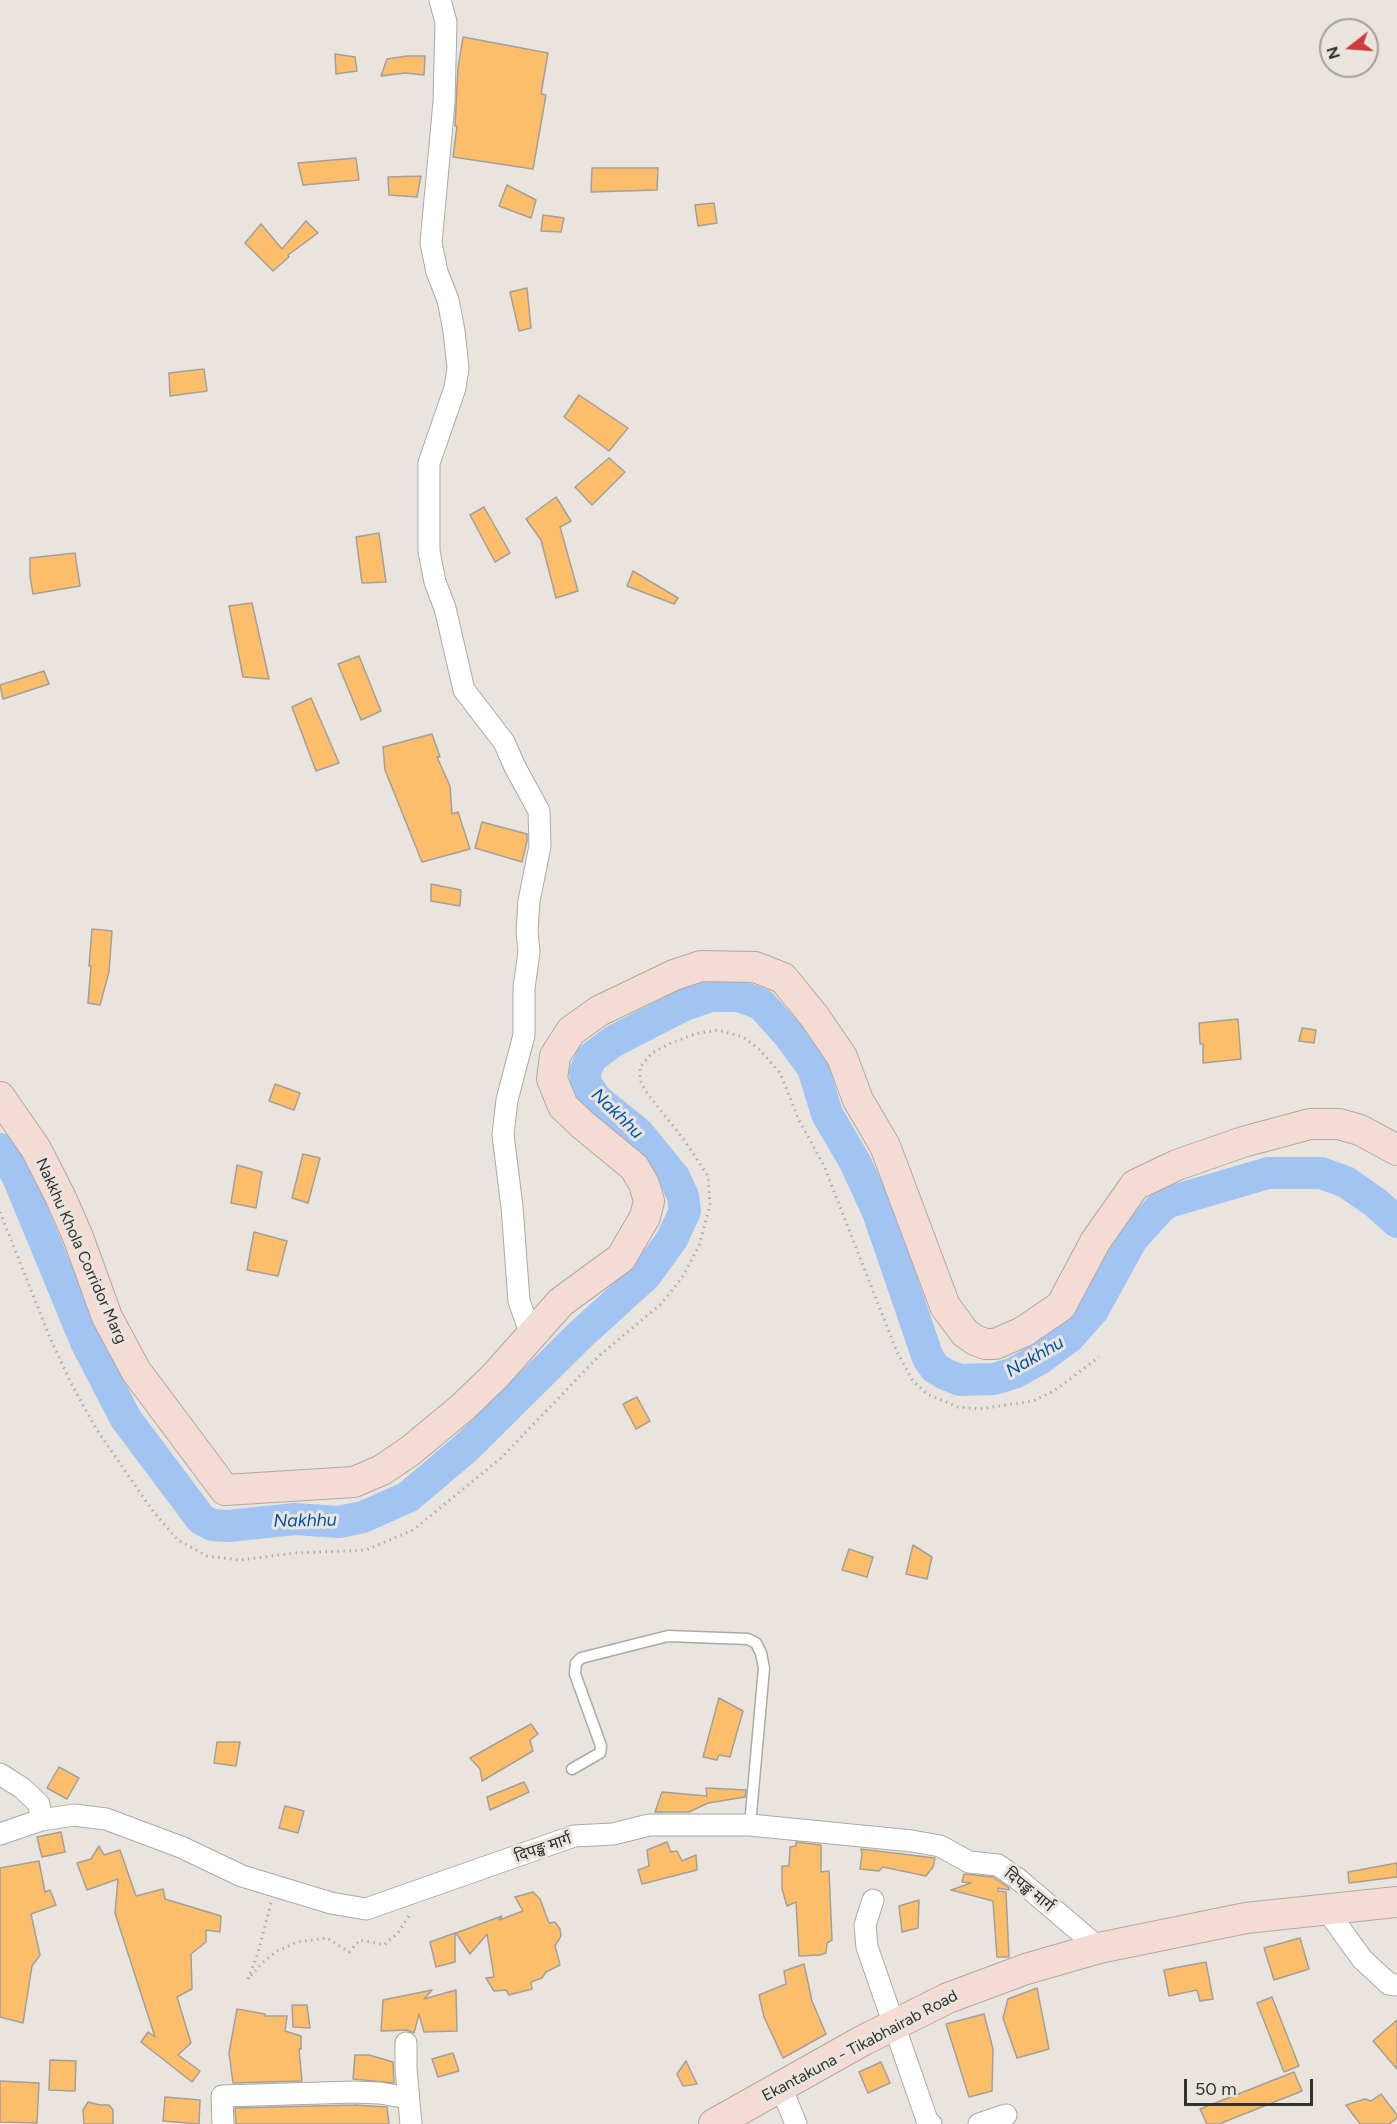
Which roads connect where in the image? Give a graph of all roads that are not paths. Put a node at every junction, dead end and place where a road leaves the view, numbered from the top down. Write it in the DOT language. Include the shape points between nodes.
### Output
graph roads {
  1 [pos="440,0"];
  2 [pos="0,1097"];
  3 [pos="1397,1150"];
  4 [pos="531,1335"];
  5 [pos="572,1769"];
  6 [pos="0,1774"];
  7 [pos="41,1820"];
  8 [pos="750,1825"];
  9 [pos="0,1834"];
  10 [pos="873,1900"];
  11 [pos="1397,1902"];
  12 [pos="1326,1909"];
  13 [pos="1099,1948"];
  14 [pos="1397,1985"];
  15 [pos="894,2025"];
  16 [pos="406,2043"];
  17 [pos="781,2087"];
  18 [pos="408,2098"];
  19 [pos="1006,2115"];
  20 [pos="223,2124"];
  21 [pos="411,2124"];
  22 [pos="714,2124"];
  23 [pos="796,2124"];
  24 [pos="931,2124"];
  25 [pos="980,2124"];
  1 -- 4 [label="street" via="446,22 444,102 431,243 448,300 458,368 429,463 429,551 464,690 504,742 538,811 540,846 529,901 524,1035 507,1100 503,1135 519,1301"];
  2 -- 4 [label="street, Nakkhu Khola Corridor Marg" via="36,1149 60,1196 107,1317 136,1371 225,1490 354,1482 382,1470 463,1407"];
  3 -- 4 [label="street" via="1339,1124 1310,1124 1177,1165 1136,1185 1095,1242 1061,1306 1023,1332 995,1344 985,1344 965,1333 945,1306 885,1146 858,1100 842,1057 814,1016 783,978 755,967 701,966 599,1011 572,1030 555,1056 552,1079 564,1106 634,1167 649,1201 645,1217 621,1258 561,1302"];
  5 -- 8 [label="lane" via="600,1753 601,1746 574,1674 581,1658 668,1636 748,1639 756,1643 764,1668"];
  6 -- 7 [label="street" via="39,1804"];
  7 -- 8 [label="street, दिपङ्ख मार्ग" via="74,1815 106,1819 181,1847 242,1876 366,1910 574,1836 614,1834 649,1825"];
  7 -- 9 [label="street, दिपङ्ख मार्ग"];
  8 -- 13 [label="street, दिपङ्ख मार्ग" via="940,1845 969,1862 998,1864"];
  10 -- 15 [label="street" via="865,1925 867,1947"];
  11 -- 12 [label="street, Ekantakuna - Tikabhairab Road"];
  12 -- 13 [label="street, Ekantakuna - Tikabhairab Road" via="1246,1918"];
  12 -- 14 [label="street" via="1362,1959 1389,1984"];
  13 -- 15 [label="street, Ekantakuna - Tikabhairab Road" via="1026,1969 948,1998"];
  15 -- 17 [label="street, Ekantakuna - Tikabhairab Road"];
  15 -- 24 [label="street"];
  16 -- 18 [label="street"];
  17 -- 22 [label="street, Ekantakuna - Tikabhairab Road"];
  17 -- 23 [label="street"];
  18 -- 20 [label="street" via="354,2092 222,2096"];
  18 -- 21 [label="street"];
  19 -- 25 [label="street"];
}
